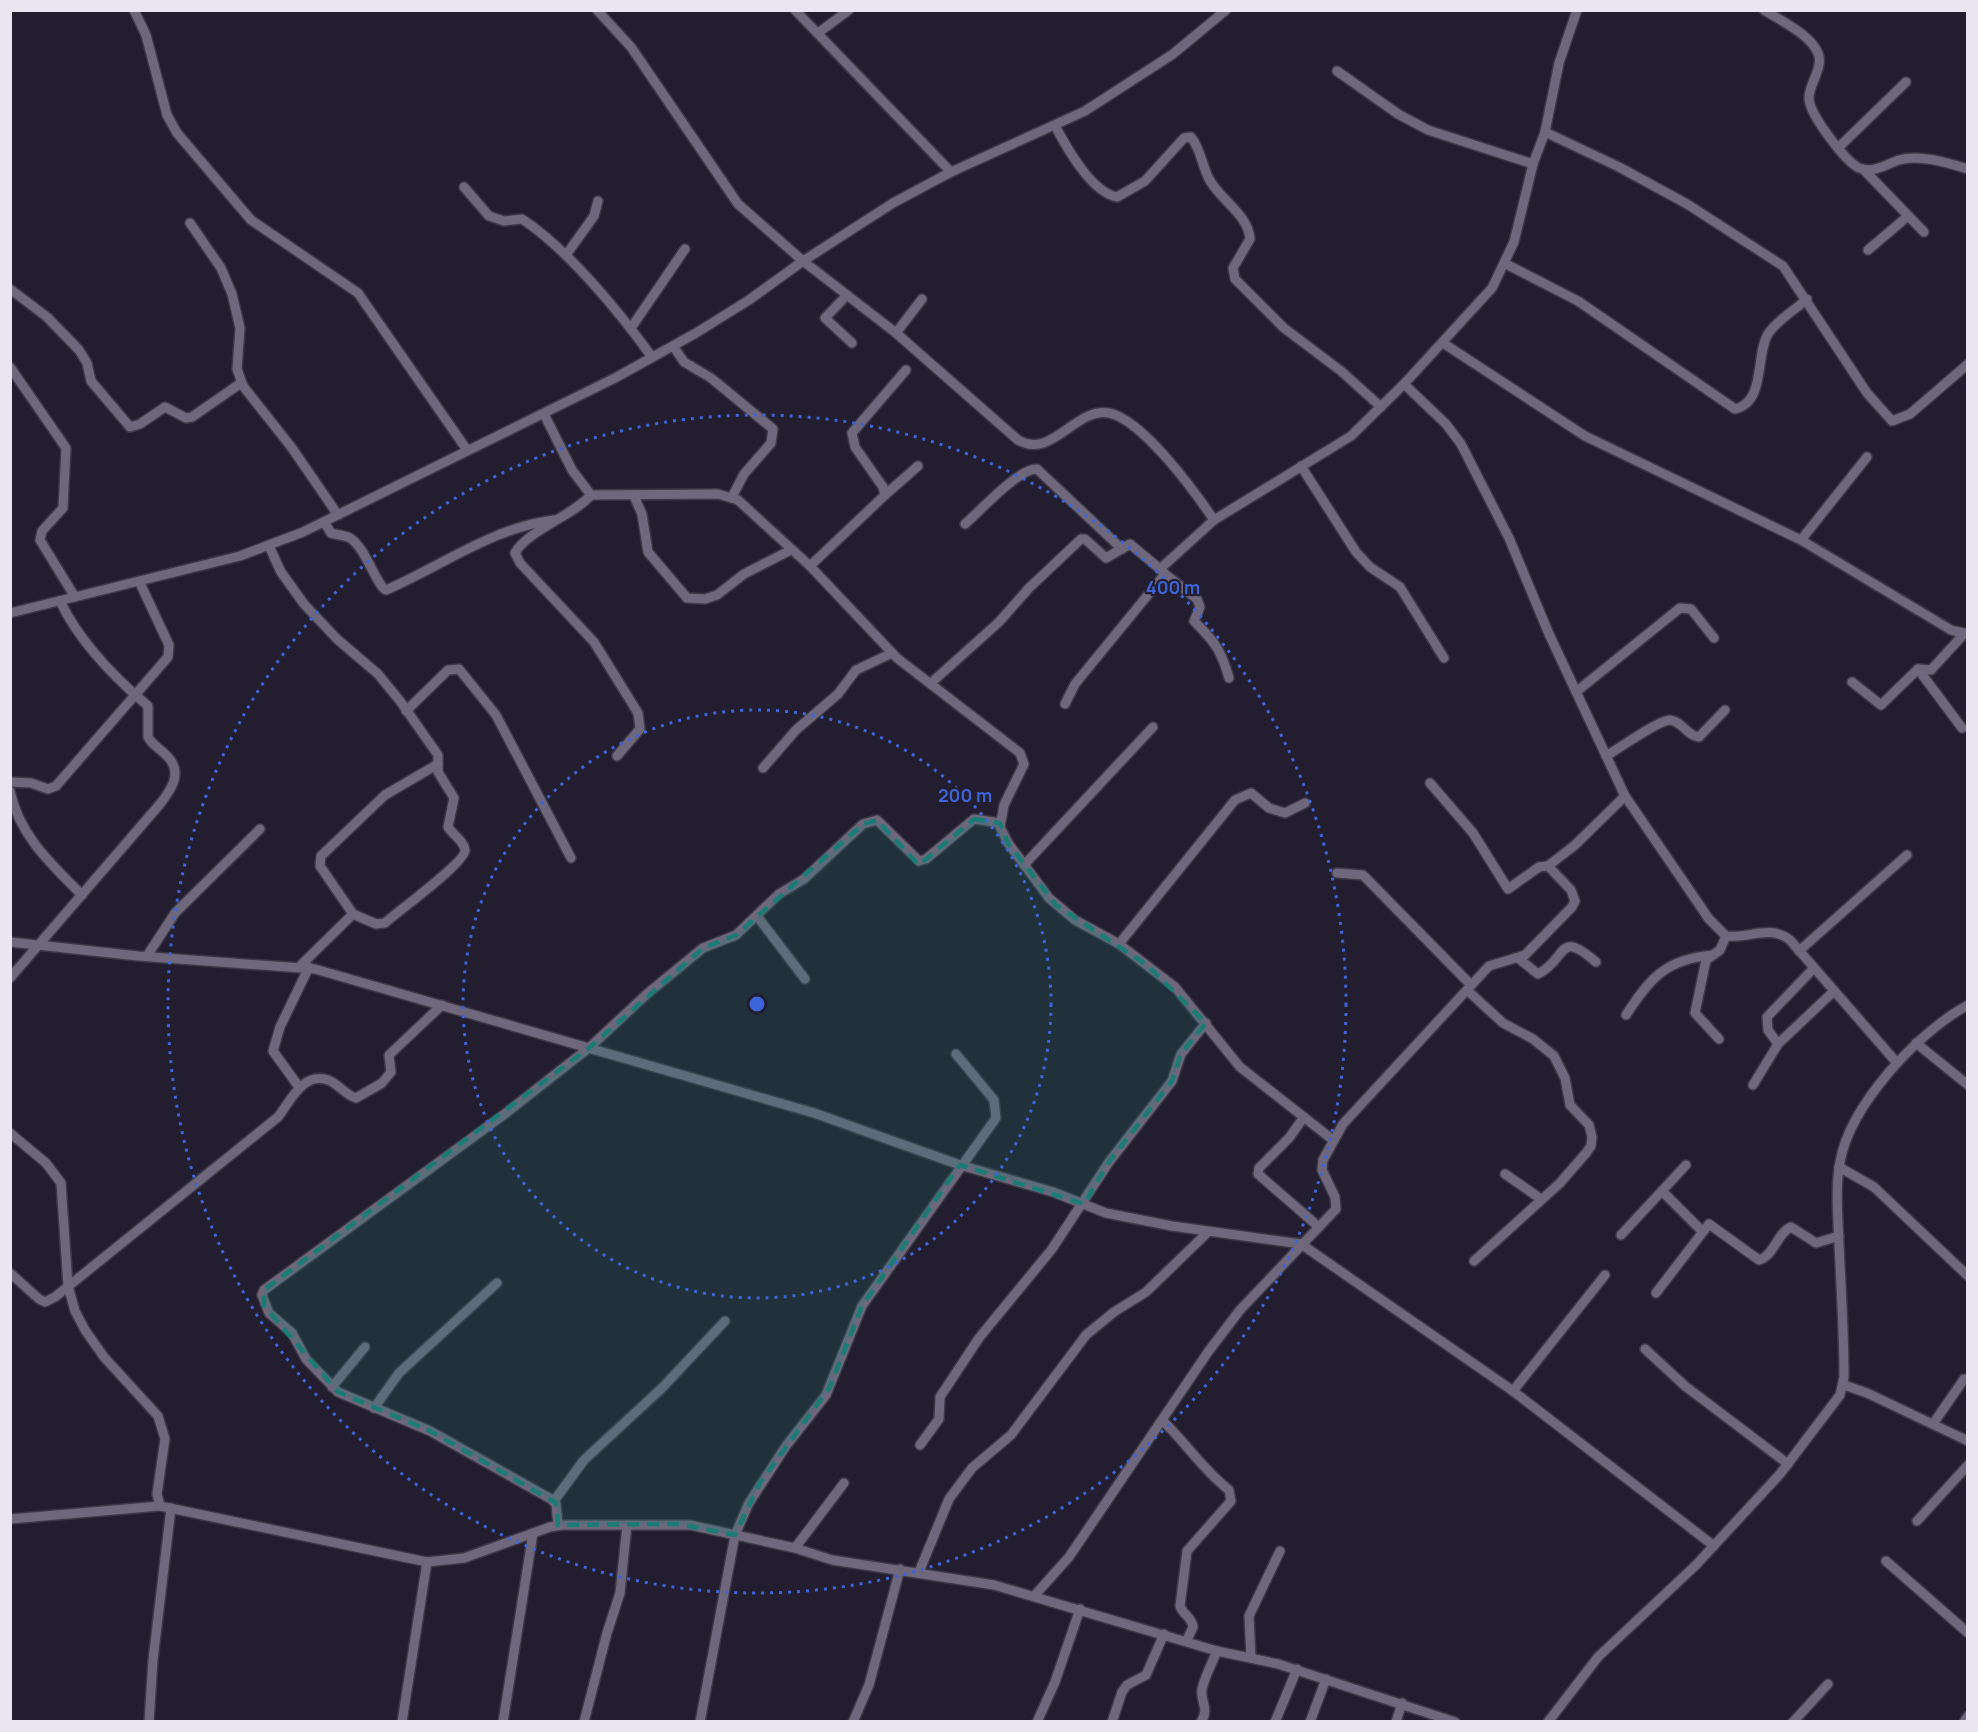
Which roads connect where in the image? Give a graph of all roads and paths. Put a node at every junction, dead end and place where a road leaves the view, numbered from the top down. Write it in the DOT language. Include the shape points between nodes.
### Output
graph roads {
  1 [pos="134,10"];
  2 [pos="597,10"];
  3 [pos="795,10"];
  4 [pos="849,10"];
  5 [pos="1226,10"];
  6 [pos="1577,10"];
  7 [pos="1764,10"];
  8 [pos="818,33"];
  9 [pos="1337,71"];
  10 [pos="1906,82"];
  11 [pos="1055,126"];
  12 [pos="1545,132"];
  13 [pos="1839,147"];
  14 [pos="1533,164"];
  15 [pos="1863,169"];
  16 [pos="1968,169"];
  17 [pos="951,172"];
  18 [pos="464,187"];
  19 [pos="598,201"];
  20 [pos="1908,216"];
  21 [pos="190,223"];
  22 [pos="1924,232"];
  23 [pos="686,249"];
  24 [pos="1868,250"];
  25 [pos="566,255"];
  26 [pos="803,261"];
  27 [pos="1506,264"];
  28 [pos="10,289"];
  29 [pos="847,295"];
  30 [pos="922,298"];
  31 [pos="1807,299"];
  32 [pos="631,328"];
  33 [pos="896,333"];
  34 [pos="1443,342"];
  35 [pos="852,344"];
  36 [pos="673,346"];
  37 [pos="652,357"];
  38 [pos="1968,364"];
  39 [pos="10,367"];
  40 [pos="906,370"];
  41 [pos="241,383"];
  42 [pos="1404,384"];
  43 [pos="1381,407"];
  44 [pos="544,414"];
  45 [pos="466,450"];
  46 [pos="1867,457"];
  47 [pos="918,466"];
  48 [pos="1301,466"];
  49 [pos="591,495"];
  50 [pos="885,495"];
  51 [pos="634,496"];
  52 [pos="732,497"];
  53 [pos="338,515"];
  54 [pos="554,520"];
  55 [pos="1214,520"];
  56 [pos="324,522"];
  57 [pos="965,524"];
  58 [pos="1802,540"];
  59 [pos="269,546"];
  60 [pos="1122,549"];
  61 [pos="791,550"];
  62 [pos="810,566"];
  63 [pos="1162,571"];
  64 [pos="139,581"];
  65 [pos="75,597"];
  66 [pos="60,601"];
  67 [pos="10,613"];
  68 [pos="1965,635"];
  69 [pos="1714,638"];
  70 [pos="892,653"];
  71 [pos="1444,658"];
  72 [pos="1918,669"];
  73 [pos="1229,678"];
  74 [pos="1852,682"];
  75 [pos="931,683"];
  76 [pos="1576,692"];
  77 [pos="134,694"];
  78 [pos="1065,704"];
  79 [pos="1725,710"];
  80 [pos="406,711"];
  81 [pos="1154,727"];
  82 [pos="1962,728"];
  83 [pos="617,756"];
  84 [pos="1606,756"];
  85 [pos="438,764"];
  86 [pos="763,768"];
  87 [pos="10,782"];
  88 [pos="1430,783"];
  89 [pos="10,791"];
  90 [pos="1625,796"];
  91 [pos="1305,803"];
  92 [pos="1000,823"];
  93 [pos="260,829"];
  94 [pos="1907,855"];
  95 [pos="571,858"];
  96 [pos="1024,865"];
  97 [pos="1548,866"];
  98 [pos="1337,873"];
  99 [pos="82,895"];
  100 [pos="353,914"];
  101 [pos="757,916"];
  102 [pos="1726,936"];
  103 [pos="10,942"];
  104 [pos="1119,944"];
  105 [pos="38,945"];
  106 [pos="1799,951"];
  107 [pos="1713,955"];
  108 [pos="147,956"];
  109 [pos="1518,958"];
  110 [pos="1596,962"];
  111 [pos="304,967"];
  112 [pos="1814,968"];
  113 [pos="10,978"];
  114 [pos="804,979"];
  115 [pos="1469,988"];
  116 [pos="1834,991"];
  117 [pos="442,1005"];
  118 [pos="1968,1005"];
  119 [pos="1626,1015"];
  120 [pos="1206,1023"];
  121 [pos="1719,1039"];
  122 [pos="1916,1043"];
  123 [pos="1778,1044"];
  124 [pos="590,1047"];
  125 [pos="956,1054"];
  126 [pos="1897,1063"];
  127 [pos="1753,1085"];
  128 [pos="1968,1085"];
  129 [pos="299,1087"];
  130 [pos="1304,1117"];
  131 [pos="10,1134"];
  132 [pos="1333,1140"];
  133 [pos="960,1165"];
  134 [pos="1686,1165"];
  135 [pos="1839,1167"];
  136 [pos="1505,1174"];
  137 [pos="1662,1191"];
  138 [pos="1541,1199"];
  139 [pos="1084,1204"];
  140 [pos="1319,1227"];
  141 [pos="1702,1231"];
  142 [pos="1208,1232"];
  143 [pos="1621,1235"];
  144 [pos="1835,1237"];
  145 [pos="1301,1244"];
  146 [pos="1474,1261"];
  147 [pos="10,1273"];
  148 [pos="1605,1275"];
  149 [pos="1968,1276"];
  150 [pos="497,1283"];
  151 [pos="68,1286"];
  152 [pos="1656,1293"];
  153 [pos="725,1321"];
  154 [pos="365,1347"];
  155 [pos="1645,1348"];
  156 [pos="1964,1379"];
  157 [pos="1844,1385"];
  158 [pos="332,1387"];
  159 [pos="1512,1391"];
  160 [pos="374,1408"];
  161 [pos="1164,1421"];
  162 [pos="1933,1424"];
  163 [pos="1968,1441"];
  164 [pos="920,1445"];
  165 [pos="1788,1464"];
  166 [pos="1968,1466"];
  167 [pos="844,1483"];
  168 [pos="554,1501"];
  169 [pos="160,1506"];
  170 [pos="171,1508"];
  171 [pos="10,1519"];
  172 [pos="1917,1521"];
  173 [pos="558,1525"];
  174 [pos="627,1525"];
  175 [pos="533,1533"];
  176 [pos="735,1535"];
  177 [pos="1714,1546"];
  178 [pos="795,1548"];
  179 [pos="1280,1551"];
  180 [pos="1886,1561"];
  181 [pos="427,1562"];
  182 [pos="900,1569"];
  183 [pos="919,1572"];
  184 [pos="1035,1595"];
  185 [pos="1080,1609"];
  186 [pos="1968,1633"];
  187 [pos="1164,1634"];
  188 [pos="1187,1640"];
  189 [pos="1217,1652"];
  190 [pos="1251,1658"];
  191 [pos="1297,1669"];
  192 [pos="1326,1679"];
  193 [pos="1828,1684"];
  194 [pos="1402,1702"];
  195 [pos="1968,1716"];
  196 [pos="149,1722"];
  197 [pos="402,1722"];
  198 [pos="503,1722"];
  199 [pos="584,1722"];
  200 [pos="700,1722"];
  201 [pos="853,1722"];
  202 [pos="1036,1722"];
  203 [pos="1112,1722"];
  204 [pos="1201,1722"];
  205 [pos="1275,1722"];
  206 [pos="1311,1722"];
  207 [pos="1396,1722"];
  208 [pos="1455,1722"];
  209 [pos="1548,1722"];
  210 [pos="1793,1722"];
  211 [pos="1964,1722"];
  1 -- 45 [label="street" via="146,35 167,115 177,133 251,220 358,293"];
  2 -- 26 [label="street" via="631,47 738,204"];
  3 -- 8 [label="street"];
  4 -- 8 [label="street"];
  5 -- 11 [label="street" via="1173,54"];
  6 -- 12 [label="street" via="1559,63"];
  7 -- 13 [label="street" via="1816,49 1820,61 1810,104"];
  8 -- 17 [label="street"];
  9 -- 14 [label="street" via="1428,130"];
  10 -- 13 [label="street"];
  11 -- 17 [label="street"];
  11 -- 43 [label="street" via="1078,165 1117,198 1145,182 1184,138 1191,137 1208,178 1250,234 1233,268 1235,279 1284,328"];
  12 -- 14 [label="street"];
  12 -- 31 [label="street" via="1619,167 1750,243 1783,266"];
  13 -- 15 [label="street"];
  14 -- 27 [label="street"];
  15 -- 16 [label="street" via="1909,158"];
  15 -- 20 [label="street"];
  17 -- 26 [label="street" via="873,215"];
  18 -- 25 [label="street" via="489,216 504,221 522,219"];
  19 -- 25 [label="street" via="594,216"];
  20 -- 22 [label="street"];
  20 -- 24 [label="street"];
  21 -- 41 [label="street" via="221,268 232,294 240,328 237,354"];
  23 -- 32 [label="street"];
  25 -- 32 [label="street"];
  26 -- 29 [label="street"];
  26 -- 36 [label="street" via="749,300"];
  27 -- 31 [label="street" via="1578,301 1735,409 1756,390 1769,333"];
  27 -- 34 [label="street" via="1492,288"];
  28 -- 41 [label="street" via="47,317 80,350 91,381 130,427 165,407 186,418 197,416"];
  29 -- 33 [label="street"];
  29 -- 35 [label="street" via="825,318"];
  30 -- 33 [label="street"];
  31 -- 38 [label="street" via="1867,393 1892,421 1910,414"];
  32 -- 37 [label="street"];
  33 -- 55 [label="street" via="1027,446 1040,445 1093,414 1111,413 1122,419 1166,458"];
  34 -- 42 [label="street"];
  34 -- 58 [label="street" via="1585,436"];
  36 -- 37 [label="street"];
  36 -- 52 [label="street" via="684,362 711,378 773,429 771,443 744,474"];
  37 -- 44 [label="street"];
  39 -- 65 [label="street" via="66,448 63,508 42,531 40,540"];
  40 -- 50 [label="street" via="852,433 855,447"];
  41 -- 53 [label="street"];
  42 -- 43 [label="street"];
  42 -- 76 [label="street" via="1446,424 1480,478"];
  43 -- 48 [label="street" via="1351,436"];
  44 -- 45 [label="street"];
  44 -- 49 [label="street" via="572,470"];
  45 -- 53 [label="street"];
  46 -- 58 [label="street"];
  47 -- 50 [label="street"];
  48 -- 55 [label="street"];
  48 -- 71 [label="street" via="1356,552 1370,567 1400,587"];
  49 -- 51 [label="street"];
  49 -- 54 [label="street" via="576,509"];
  50 -- 62 [label="street"];
  51 -- 52 [label="street"];
  51 -- 61 [label="street" via="642,514 648,552 687,598 717,595 744,574"];
  52 -- 61 [label="street"];
  53 -- 56 [label="street"];
  54 -- 56 [label="street" via="495,535 386,591 351,538 331,533"];
  54 -- 83 [label="street" via="515,553 594,642 638,713 640,729"];
  55 -- 63 [label="street"];
  56 -- 59 [label="street"];
  57 -- 60 [label="street" via="1015,479 1028,470 1038,469"];
  58 -- 68 [label="street" via="1938,623"];
  59 -- 64 [label="street"];
  59 -- 80 [label="street" via="281,573 304,604 378,674"];
  60 -- 63 [label="street" via="1130,544"];
  60 -- 75 [label="street" via="1104,557 1081,539 999,622"];
  61 -- 62 [label="street"];
  62 -- 70 [label="street"];
  63 -- 73 [label="street" via="1197,598 1200,607 1194,621 1221,650"];
  63 -- 78 [label="street" via="1075,684"];
  64 -- 65 [label="street"];
  64 -- 77 [label="street" via="170,649"];
  65 -- 66 [label="street"];
  66 -- 67 [label="street"];
  66 -- 77 [label="street" via="69,620"];
  68 -- 72 [label="street" via="1931,670"];
  69 -- 76 [label="street" via="1691,609 1680,608"];
  70 -- 75 [label="street"];
  70 -- 86 [label="street" via="856,670 838,694 796,730"];
  72 -- 74 [label="street" via="1881,705"];
  72 -- 82 [label="street"];
  75 -- 92 [label="street" via="1023,757 1024,764 1011,786"];
  76 -- 84 [label="street"];
  77 -- 87 [label="street" via="53,789"];
  77 -- 99 [label="street" via="148,706 148,737 169,758 174,782 160,804"];
  79 -- 84 [label="street" via="1699,737 1678,723 1664,722"];
  80 -- 85 [label="street" via="438,755"];
  80 -- 95 [label="street" via="448,670 459,669 496,715"];
  81 -- 96 [label="street"];
  84 -- 90 [label="street"];
  85 -- 100 [label="street" via="385,795 321,856 320,866"];
  85 -- 100 [label="street" via="439,774 454,798 448,827 465,846 464,856 382,924"];
  88 -- 97 [label="street" via="1473,833 1508,889 1539,867"];
  89 -- 99 [label="street" via="22,829"];
  90 -- 97 [label="street"];
  90 -- 102 [label="street" via="1709,919"];
  91 -- 104 [label="street" via="1285,813 1269,808 1251,793 1235,800"];
  92 -- 96 [label="street" via="1002,833"];
  92 -- 101 [label="street" via="974,819 919,861 877,820 867,822"];
  93 -- 108 [label="street" via="175,913"];
  94 -- 106 [label="street"];
  96 -- 104 [label="street" via="1064,912"];
  97 -- 109 [label="street" via="1572,890 1575,901 1542,939"];
  98 -- 115 [label="street" via="1363,875"];
  99 -- 105 [label="street"];
  100 -- 111 [label="street"];
  101 -- 114 [label="street"];
  101 -- 124 [label="street" via="736,936 703,948"];
  102 -- 106 [label="street" via="1773,932 1782,934"];
  102 -- 107 [label="street"];
  103 -- 105 [label="street"];
  104 -- 120 [label="street" via="1175,987"];
  105 -- 108 [label="street"];
  105 -- 113 [label="street"];
  106 -- 112 [label="street"];
  107 -- 119 [label="street" via="1696,956 1662,970 1645,986"];
  107 -- 121 [label="street" via="1704,966 1695,1013"];
  108 -- 111 [label="street"];
  109 -- 110 [label="street" via="1538,974 1571,946 1579,947"];
  109 -- 115 [label="street" via="1489,966"];
  111 -- 117 [label="street"];
  111 -- 129 [label="street" via="273,1051"];
  112 -- 116 [label="street"];
  112 -- 123 [label="street" via="1767,1017 1768,1030"];
  115 -- 132 [label="street" via="1343,1124"];
  115 -- 138 [label="street" via="1503,1023 1554,1056 1565,1078 1570,1105 1592,1130 1591,1146 1586,1153"];
  116 -- 123 [label="street"];
  116 -- 126 [label="street"];
  117 -- 124 [label="street"];
  117 -- 129 [label="street" via="393,1050 388,1059 388,1077 366,1095 352,1097 327,1080 318,1079"];
  118 -- 122 [label="street" via="1942,1020"];
  120 -- 130 [label="street" via="1240,1067"];
  120 -- 139 [label="street" via="1181,1054 1172,1081 1109,1162"];
  122 -- 126 [label="street"];
  122 -- 128 [label="street"];
  123 -- 127 [label="street"];
  124 -- 133 [label="street" via="814,1113"];
  124 -- 158 [label="street" via="264,1290 264,1306 292,1333 306,1359"];
  125 -- 133 [label="street" via="994,1100 996,1108 996,1118"];
  126 -- 135 [label="street" via="1855,1125"];
  129 -- 151 [label="street" via="278,1117"];
  130 -- 132 [label="street"];
  130 -- 140 [label="street" via="1258,1174"];
  131 -- 151 [label="street" via="46,1162 61,1183"];
  132 -- 140 [label="street" via="1322,1170 1335,1197 1336,1209"];
  133 -- 139 [label="street"];
  133 -- 176 [label="street" via="862,1306 826,1395 760,1483"];
  134 -- 137 [label="street"];
  135 -- 144 [label="street"];
  135 -- 149 [label="street" via="1874,1187"];
  136 -- 138 [label="street"];
  137 -- 141 [label="street"];
  137 -- 143 [label="street"];
  138 -- 146 [label="street"];
  139 -- 142 [label="street" via="1134,1220"];
  139 -- 164 [label="street" via="1052,1250 979,1338 940,1397 939,1419"];
  140 -- 145 [label="street"];
  141 -- 144 [label="street" via="1713,1225 1759,1260 1791,1227 1816,1243"];
  141 -- 152 [label="street"];
  142 -- 145 [label="street"];
  142 -- 183 [label="street" via="1146,1292 1086,1335 1011,1435 972,1468 949,1499"];
  144 -- 157 [label="street"];
  145 -- 159 [label="street"];
  145 -- 161 [label="street" via="1234,1317"];
  147 -- 151 [label="street" via="45,1302"];
  148 -- 159 [label="street"];
  150 -- 160 [label="street" via="399,1373"];
  151 -- 169 [label="street" via="75,1311 104,1358 158,1416 165,1439 157,1494"];
  153 -- 168 [label="street" via="662,1388 584,1460"];
  154 -- 158 [label="street"];
  155 -- 165 [label="street" via="1685,1386"];
  156 -- 162 [label="street"];
  157 -- 162 [label="street"];
  157 -- 165 [label="street"];
  158 -- 160 [label="street"];
  159 -- 177 [label="street"];
  160 -- 168 [label="street" via="430,1431"];
  161 -- 184 [label="street" via="1069,1557"];
  161 -- 188 [label="street" via="1201,1466 1232,1495 1185,1558 1180,1606 1193,1627"];
  162 -- 163 [label="street"];
  165 -- 177 [label="street"];
  166 -- 172 [label="street"];
  167 -- 178 [label="street"];
  168 -- 173 [label="street"];
  169 -- 170 [label="street"];
  169 -- 171 [label="street"];
  170 -- 181 [label="street"];
  170 -- 196 [label="street"];
  173 -- 174 [label="street"];
  173 -- 175 [label="street"];
  174 -- 176 [label="street" via="678,1524"];
  174 -- 199 [label="street" via="620,1593"];
  175 -- 181 [label="street" via="464,1558"];
  175 -- 198 [label="street"];
  176 -- 178 [label="street"];
  176 -- 200 [label="street"];
  177 -- 209 [label="street" via="1598,1657"];
  178 -- 182 [label="street" via="832,1560"];
  179 -- 190 [label="street" via="1249,1616"];
  180 -- 186 [label="street"];
  181 -- 197 [label="street"];
  182 -- 183 [label="street"];
  182 -- 201 [label="street" via="868,1685"];
  183 -- 184 [label="street"];
  184 -- 185 [label="street"];
  185 -- 187 [label="street"];
  185 -- 202 [label="street" via="1055,1682"];
  187 -- 188 [label="street"];
  187 -- 203 [label="street" via="1146,1675 1122,1692"];
  188 -- 189 [label="street"];
  189 -- 190 [label="street"];
  189 -- 204 [label="street" via="1202,1689 1206,1714"];
  190 -- 191 [label="street"];
  191 -- 192 [label="street"];
  191 -- 205 [label="street"];
  192 -- 194 [label="street"];
  192 -- 206 [label="street"];
  193 -- 210 [label="street"];
  194 -- 207 [label="street"];
  194 -- 208 [label="street"];
  195 -- 211 [label="street"];
}
